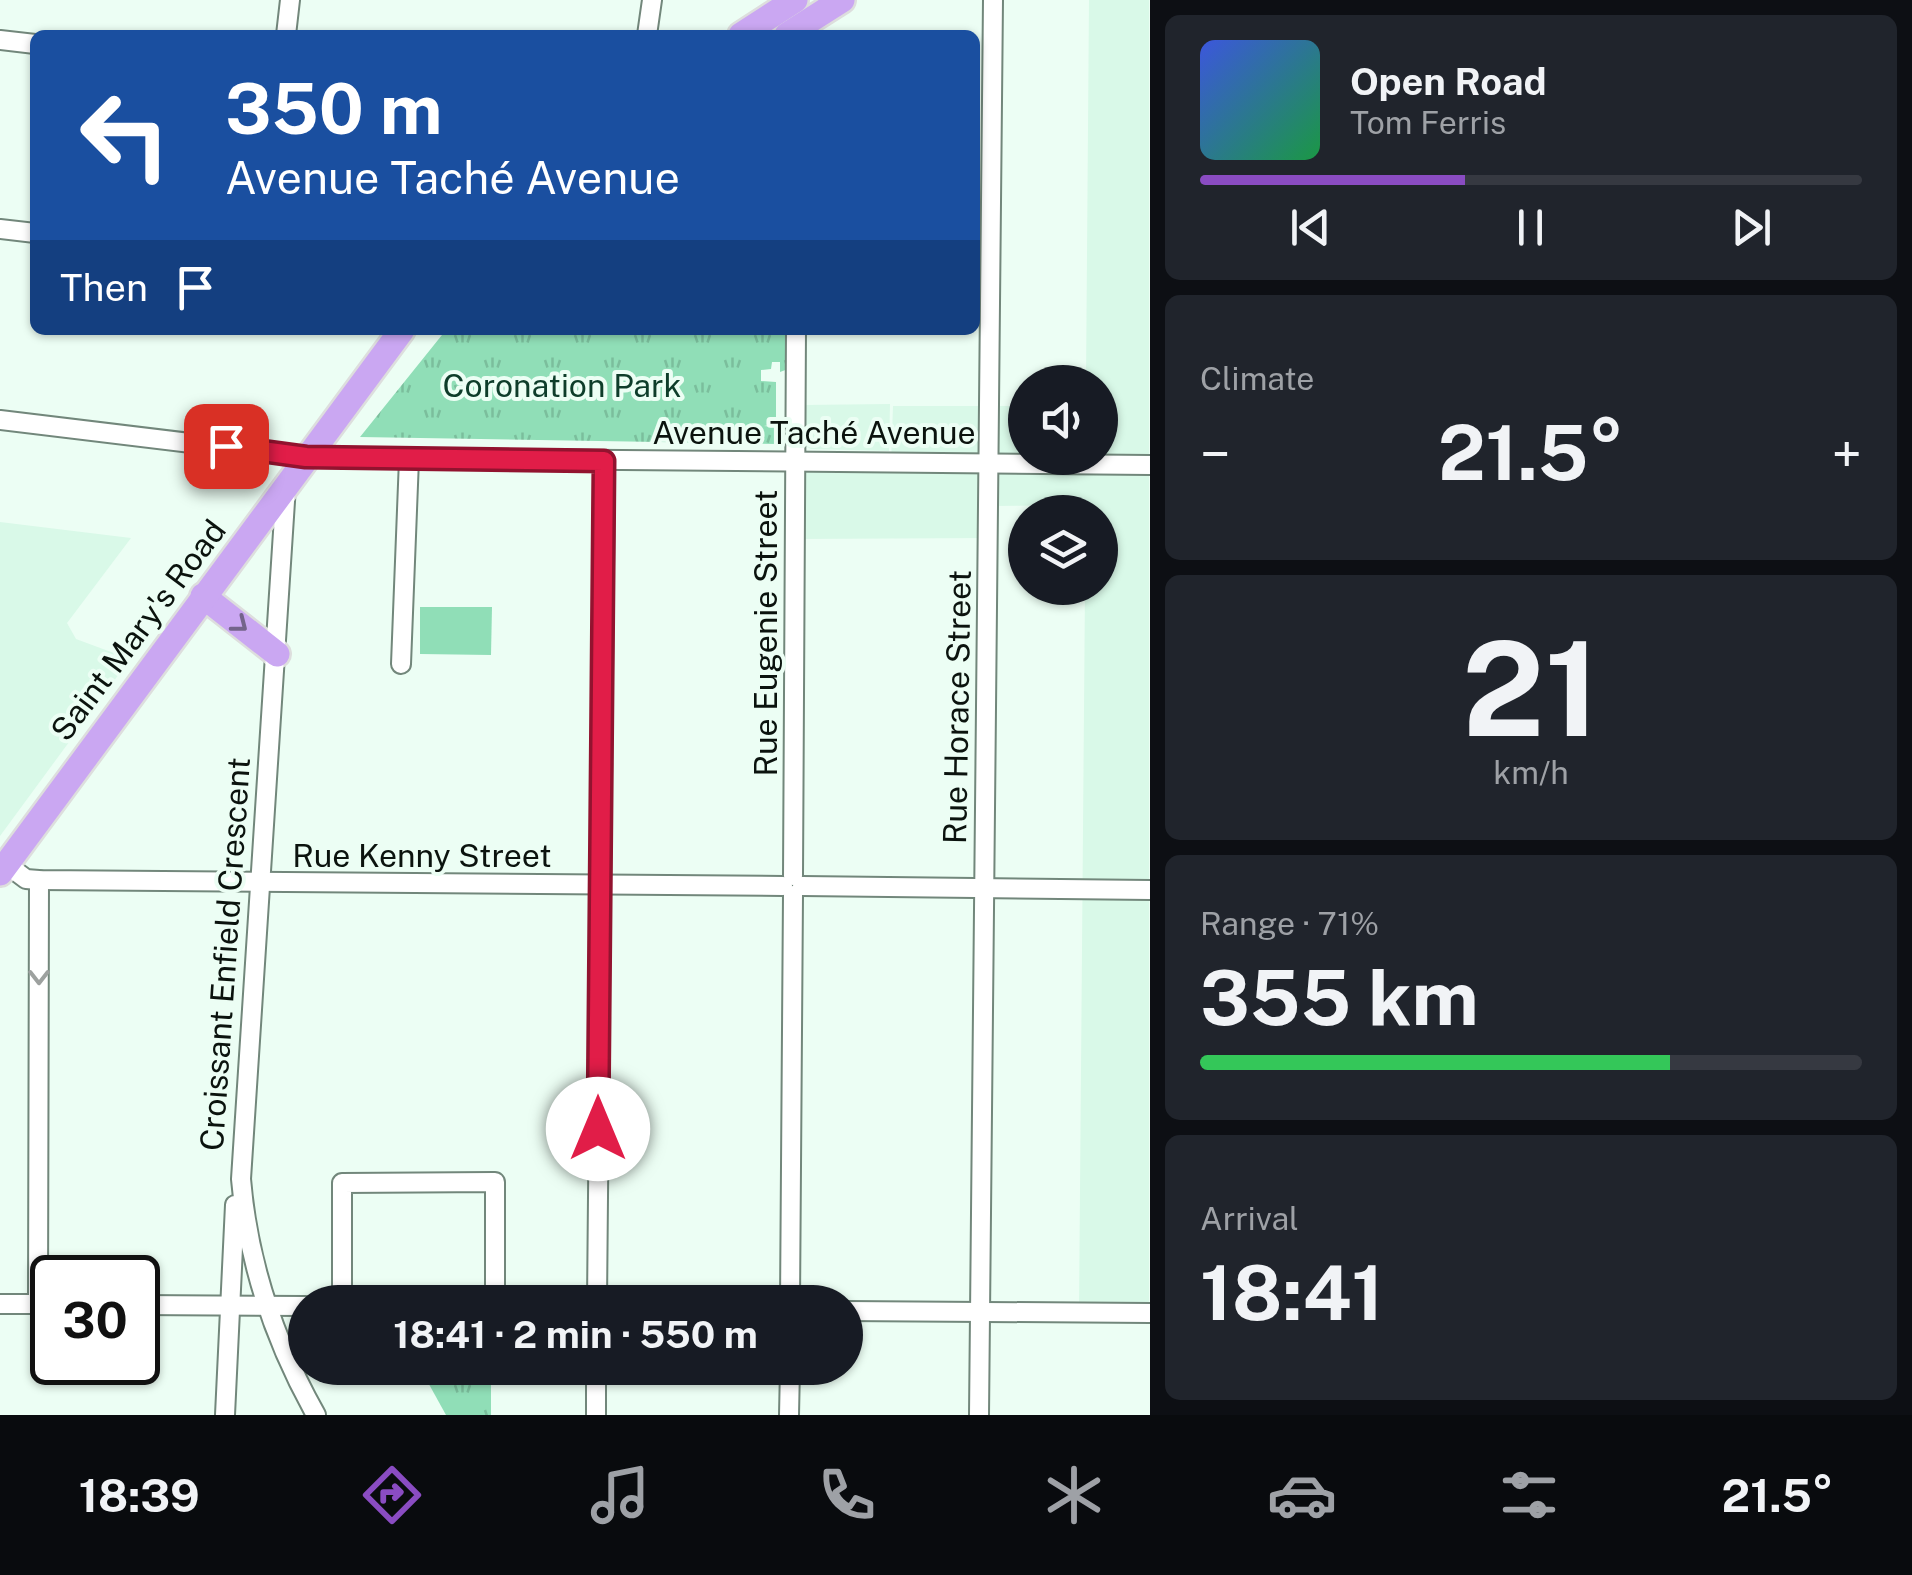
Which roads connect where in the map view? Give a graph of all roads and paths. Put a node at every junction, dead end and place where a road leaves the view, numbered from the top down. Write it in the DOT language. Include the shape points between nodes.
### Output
graph roads {
  1 [pos="290,0"];
  2 [pos="652,0"];
  3 [pos="794,0"];
  4 [pos="842,0"];
  5 [pos="993,0"];
  6 [pos="287,30"];
  7 [pos="649,30"];
  8 [pos="749,30"];
  9 [pos="795,30"];
  10 [pos="798,30"];
  11 [pos="0,40"];
  12 [pos="30,43"];
  13 [pos="0,229"];
  14 [pos="30,233"];
  15 [pos="398,335"];
  16 [pos="796,335"];
  17 [pos="0,420"];
  18 [pos="306,457"];
  19 [pos="409,459"];
  20 [pos="604,461"];
  21 [pos="796,462"];
  22 [pos="991,464"];
  23 [pos="1150,465"];
  24 [pos="287,484"];
  25 [pos="203,596"];
  26 [pos="277,654"];
  27 [pos="400,664"];
  28 [pos="3,869"];
  29 [pos="39,880"];
  30 [pos="259,884"];
  31 [pos="599,886"];
  32 [pos="793,886"];
  33 [pos="984,888"];
  34 [pos="1150,890"];
  35 [pos="240,1140"];
  36 [pos="44,1255"];
  37 [pos="342,1285"];
  38 [pos="495,1285"];
  39 [pos="597,1285"];
  40 [pos="790,1285"];
  41 [pos="0,1304"];
  42 [pos="30,1304"];
  43 [pos="160,1305"];
  44 [pos="228,1306"];
  45 [pos="267,1306"];
  46 [pos="288,1306"];
  47 [pos="863,1311"];
  48 [pos="980,1312"];
  49 [pos="1150,1313"];
  50 [pos="596,1385"];
  51 [pos="790,1385"];
  52 [pos="224,1415"];
  53 [pos="316,1415"];
  54 [pos="596,1415"];
  55 [pos="789,1415"];
  56 [pos="979,1415"];
  1 -- 6 [label="street"];
  2 -- 7 [label="street"];
  3 -- 8 [label="highway"];
  3 -- 9 [label="street"];
  4 -- 10 [label="highway"];
  5 -- 22 [label="street, Rue Horace Street"];
  11 -- 12 [label="street"];
  13 -- 14 [label="street"];
  15 -- 18 [label="highway, Saint Mary's Road"];
  16 -- 21 [label="street, Rue Eugenie Street"];
  17 -- 18 [label="street, Avenue Taché Avenue"];
  18 -- 19 [label="street, Avenue Taché Avenue"];
  18 -- 24 [label="highway, Saint Mary's Road"];
  19 -- 20 [label="street, Avenue Taché Avenue"];
  19 -- 27 [label="street"];
  20 -- 21 [label="street, Avenue Taché Avenue"];
  20 -- 31 [label="street"];
  21 -- 22 [label="street, Avenue Taché Avenue"];
  21 -- 32 [label="street, Rue Eugenie Street"];
  22 -- 23 [label="street, Avenue Taché Avenue"];
  22 -- 33 [label="street, Rue Horace Street"];
  24 -- 25 [label="highway, Saint Mary's Road"];
  24 -- 26 [label="street, Croissant Enfield Crescent"];
  25 -- 26 [label="highway, one-way"];
  25 -- 28 [label="highway, Saint Mary's Road"];
  26 -- 30 [label="street, Croissant Enfield Crescent"];
  28 -- 29 [label="street, Rue Kenny Street"];
  29 -- 30 [label="street, Rue Kenny Street"];
  29 -- 36 [label="street, one-way"];
  30 -- 31 [label="street, Rue Kenny Street"];
  30 -- 35 [label="street, Croissant Enfield Crescent"];
  31 -- 32 [label="street, Rue Kenny Street"];
  31 -- 39 [label="street"];
  32 -- 33 [label="street, Rue Kenny Street"];
  32 -- 40 [label="street, Rue Eugenie Street"];
  33 -- 34 [label="street, Rue Kenny Street"];
  33 -- 48 [label="street, Rue Horace Street"];
  35 -- 44 [label="street"];
  35 -- 45 [label="street, Croissant Enfield Crescent" via="246,1228"];
  37 -- 38 [label="street" via="342,1183 495,1182"];
  41 -- 42 [label="street"];
  43 -- 44 [label="street"];
  44 -- 45 [label="street"];
  44 -- 52 [label="street"];
  45 -- 46 [label="street"];
  45 -- 53 [label="street, Croissant Enfield Crescent"];
  47 -- 48 [label="street"];
  48 -- 49 [label="street"];
  48 -- 56 [label="street, Rue Horace Street"];
  50 -- 54 [label="street"];
  51 -- 55 [label="street"];
}
